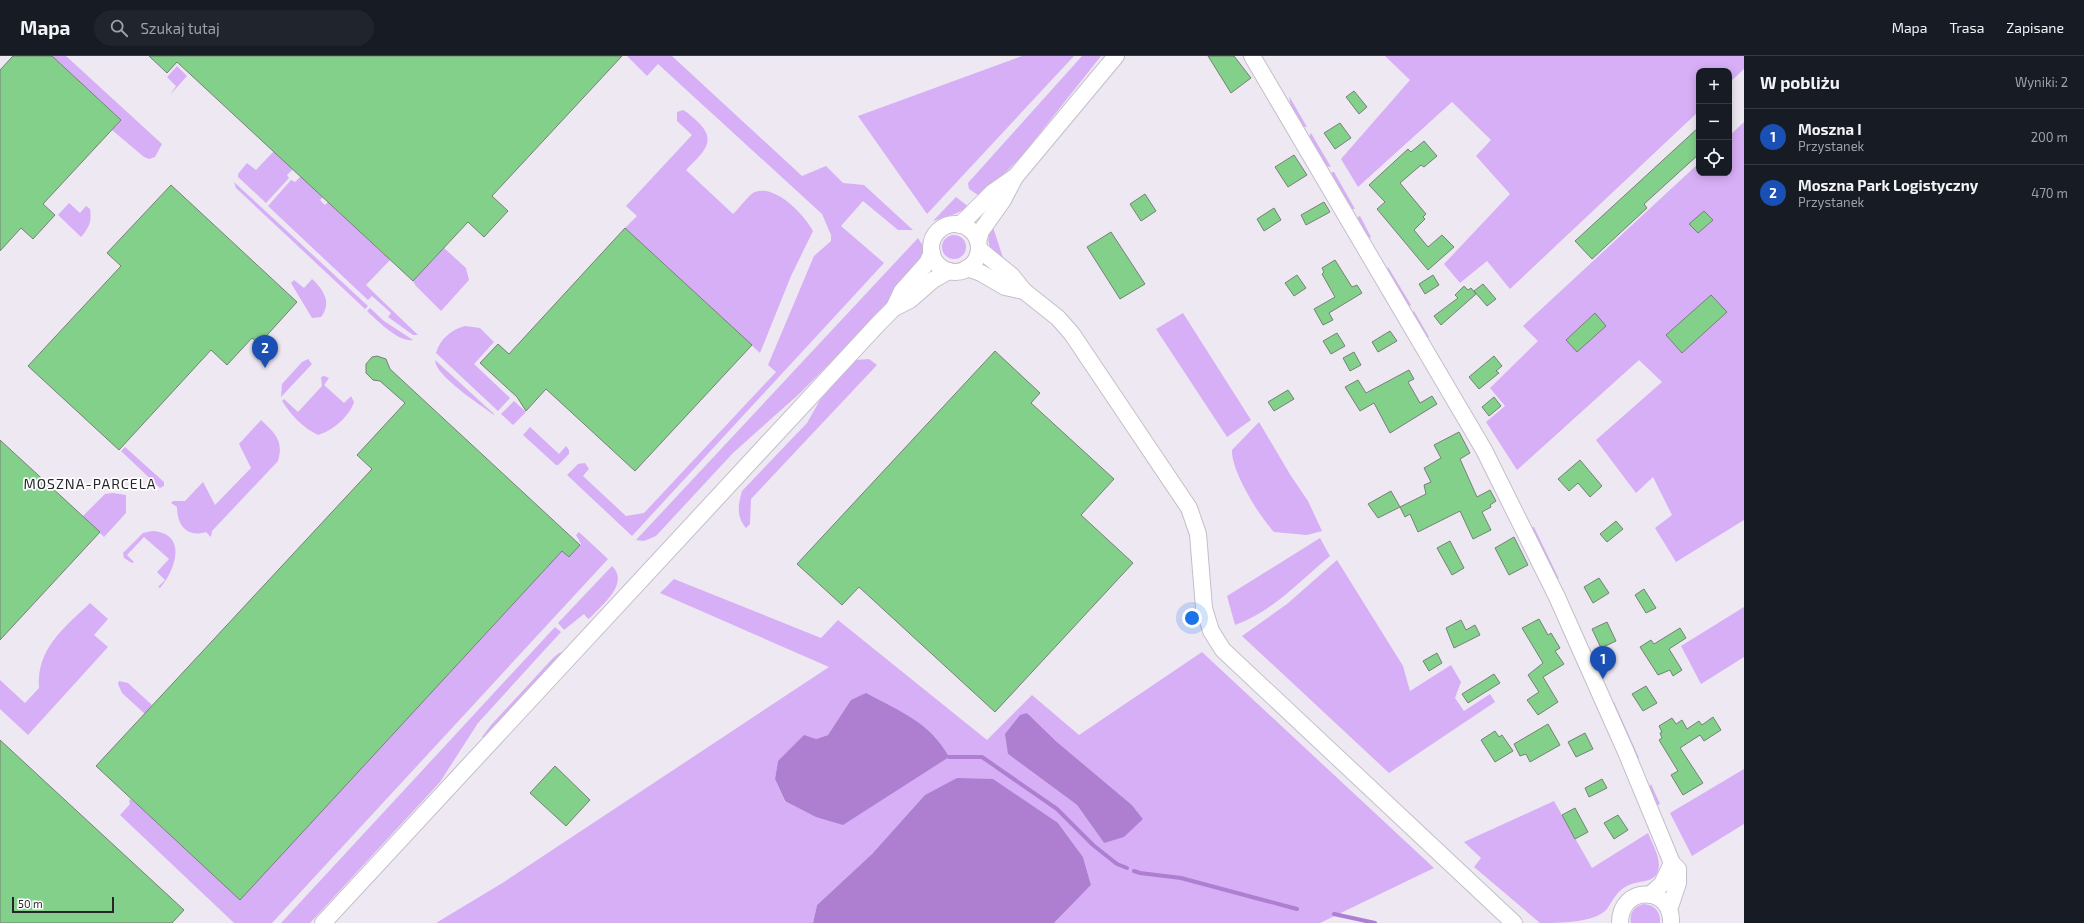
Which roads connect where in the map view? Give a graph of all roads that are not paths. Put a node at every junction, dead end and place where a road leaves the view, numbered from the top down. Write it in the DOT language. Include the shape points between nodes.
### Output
graph roads {
  1 [pos="1116,56"];
  2 [pos="1252,56"];
  3 [pos="1016,176"];
  4 [pos="960,225"];
  5 [pos="978,245"];
  6 [pos="932,253"];
  7 [pos="967,268"];
  8 [pos="949,271"];
  9 [pos="1024,291"];
  10 [pos="894,308"];
  11 [pos="1672,863"];
  12 [pos="1650,895"];
  13 [pos="1671,919"];
  14 [pos="1616,921"];
  15 [pos="323,923"];
  16 [pos="1514,923"];
  1 -- 3 [label="street"];
  2 -- 11 [label="street" via="1484,450 1557,597"];
  3 -- 4 [label="street" via="993,192"];
  3 -- 5 [label="street" via="981,231"];
  4 -- 5 [label="street" via="971,230"];
  4 -- 6 [label="street" via="946,226 938,232 932,244"];
  5 -- 7 [label="street" via="974,262"];
  5 -- 9 [label="street" via="1012,276"];
  6 -- 8 [label="street" via="938,264"];
  6 -- 10 [label="street" via="927,263 902,292"];
  7 -- 8 [label="street"];
  7 -- 9 [label="street" via="1005,287"];
  8 -- 10 [label="street" via="933,280 910,300"];
  9 -- 16 [label="street" via="1058,318 1072,334 1189,508 1198,534 1204,608 1211,631 1223,650"];
  10 -- 15 [label="street"];
  11 -- 12 [label="street" via="1662,884"];
  11 -- 13 [label="street" via="1678,869 1679,876"];
  12 -- 13 [label="street" via="1661,900"];
  12 -- 14 [label="street" via="1631,899"];
}
